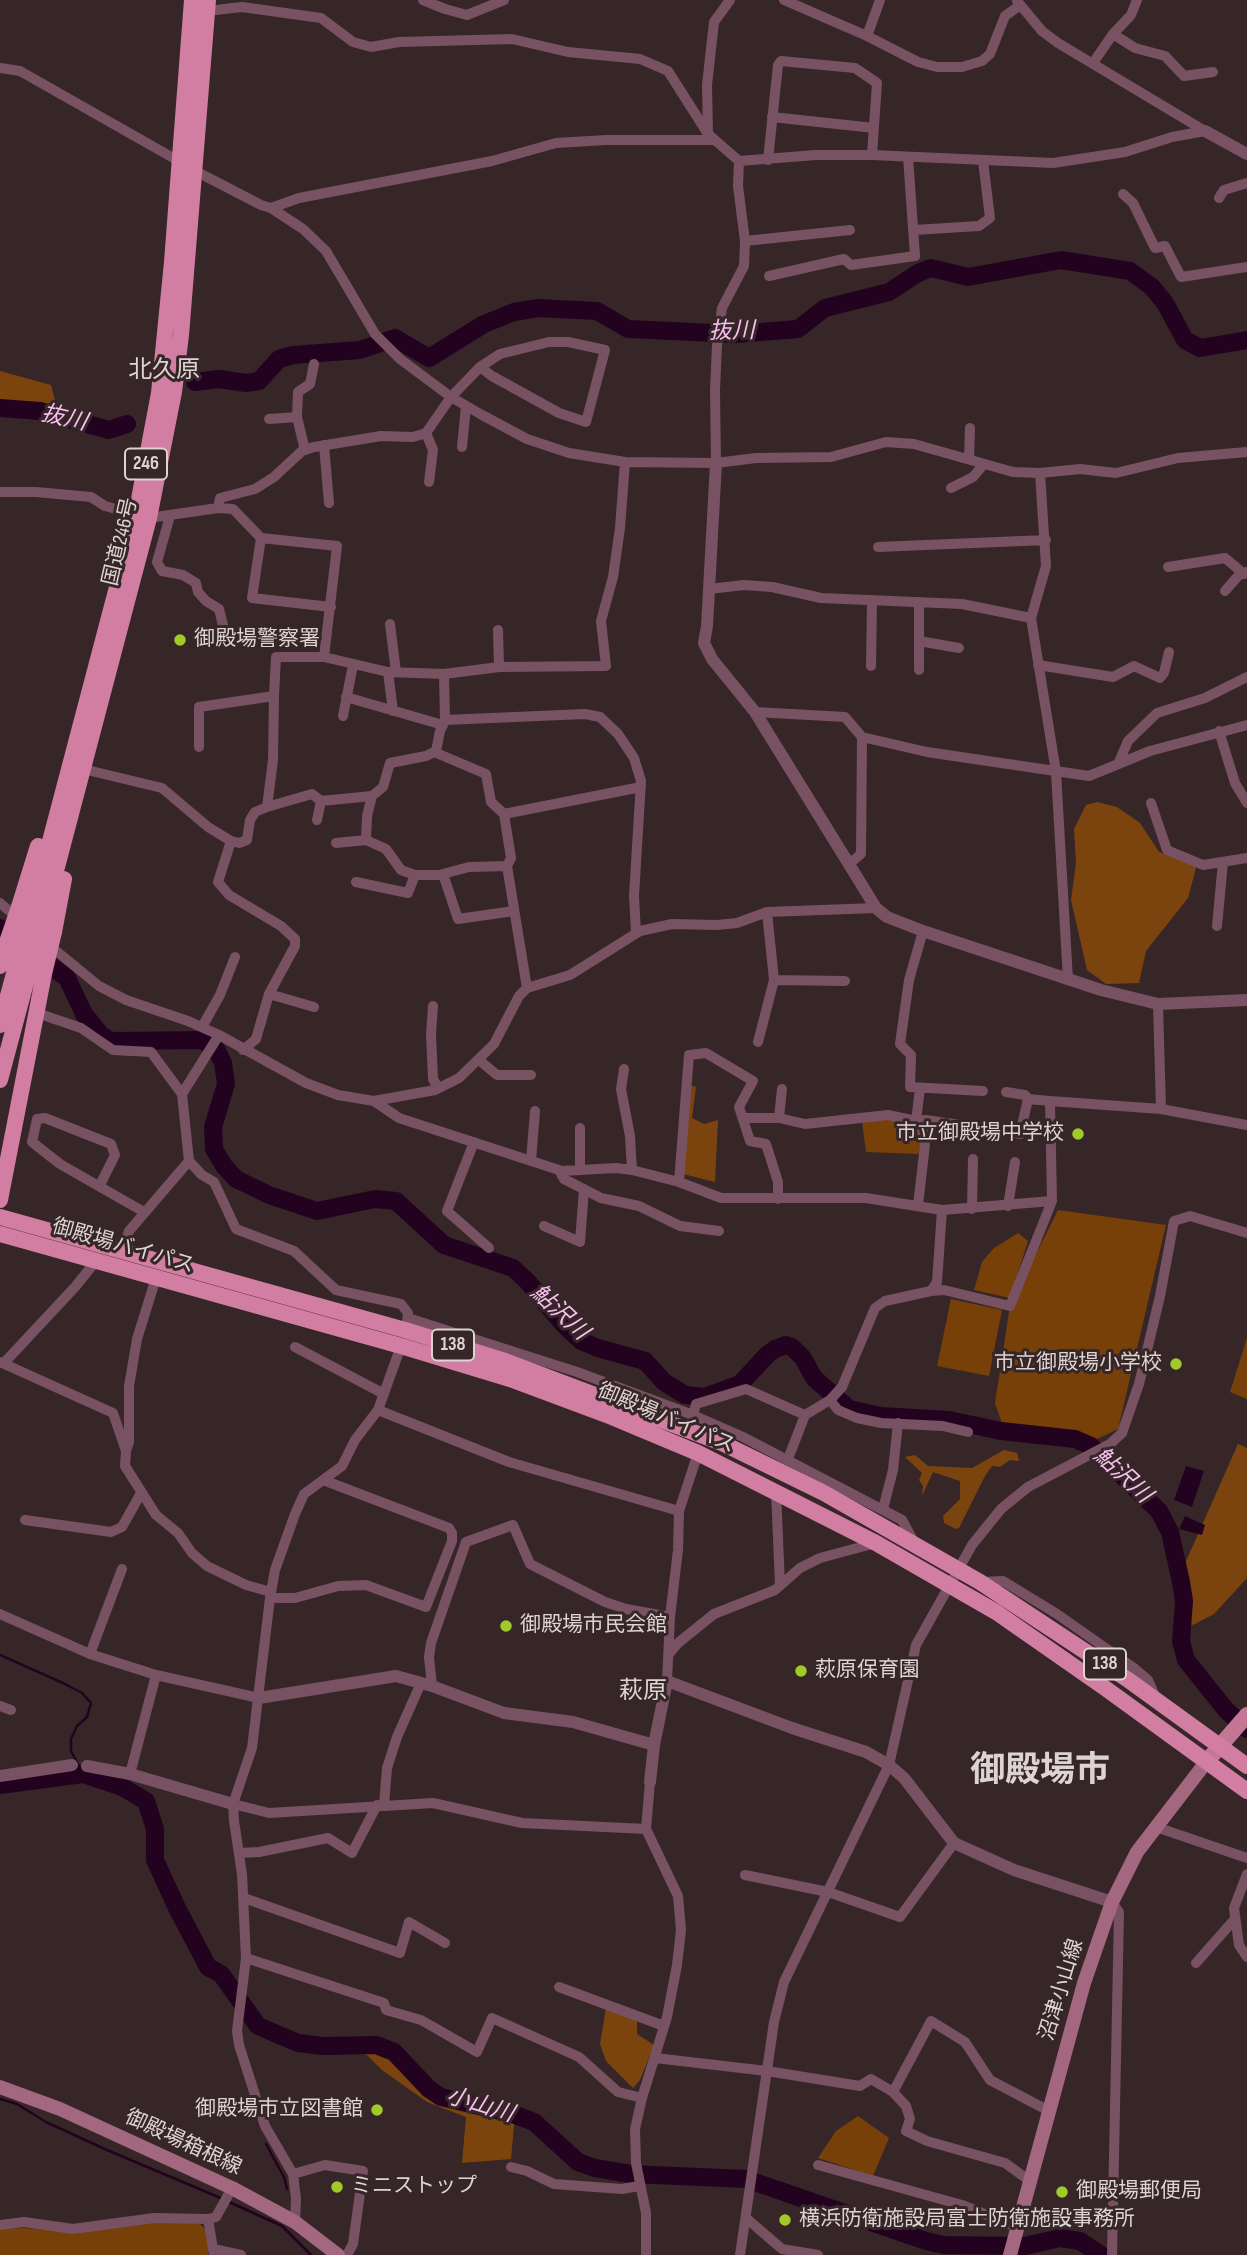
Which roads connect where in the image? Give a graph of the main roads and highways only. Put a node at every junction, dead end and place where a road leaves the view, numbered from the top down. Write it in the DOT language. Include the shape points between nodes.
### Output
graph roads {
  1 [pos="192,0"];
  2 [pos="208,5"];
  3 [pos="142,517"];
  4 [pos="69,795"];
  5 [pos="36,920"];
  6 [pos="19,955"];
  7 [pos="0,966"];
  8 [pos="0,1025"];
  9 [pos="0,1080"];
  10 [pos="22,1082"];
  11 [pos="0,1167"];
  12 [pos="0,1200"];
  13 [pos="0,1217"];
  14 [pos="0,1234"];
  15 [pos="405,1331"];
  16 [pos="1243,1721"];
  17 [pos="1220,1746"];
  18 [pos="1207,1761"];
  19 [pos="1247,1766"];
  20 [pos="1247,1791"];
  21 [pos="0,2087"];
  22 [pos="338,2255"];
  23 [pos="1010,2255"];
  1 -- 3 [label="highway, 国道246号 / 246" via="159,393"];
  2 -- 3 [label="highway, 国道246号 / 246" via="174,392"];
  3 -- 4 [label="highway, 国道246号 / 246"];
  3 -- 4 [label="highway, 国道246号 / 246" via="83,769"];
  4 -- 5 [label="highway, 246" via="71,846"];
  4 -- 5 [label="highway, 246" via="43,832"];
  5 -- 6 [label="highway, 246, bridge"];
  5 -- 6 [label="highway, 246, bridge"];
  5 -- 10 [label="highway, 246, bridge" via="44,974"];
  6 -- 7 [label="highway, 246"];
  6 -- 8 [label="highway, 246"];
  6 -- 9 [label="highway, 246"];
  10 -- 11 [label="highway"];
  10 -- 12 [label="highway, 246"];
  13 -- 15 [label="highway, 御殿場バイパス / 138"];
  14 -- 15 [label="highway, 御殿場バイパス / 138" via="156,1278"];
  15 -- 17 [label="highway, 御殿場バイパス / 138" via="691,1422 980,1581"];
  15 -- 18 [label="highway, 御殿場バイパス / 138" via="510,1379 698,1453 876,1543 996,1612"];
  16 -- 17 [label="main road"];
  17 -- 18 [label="main road"];
  17 -- 19 [label="highway, 御殿場バイパス / 138"];
  18 -- 20 [label="highway, 御殿場バイパス / 138"];
  18 -- 23 [label="main road, 沼津小山線" via="1137,1852 1112,1902 1084,1983"];
  21 -- 22 [label="main road, 御殿場箱根線" via="60,2109 232,2188 295,2222"];
}
